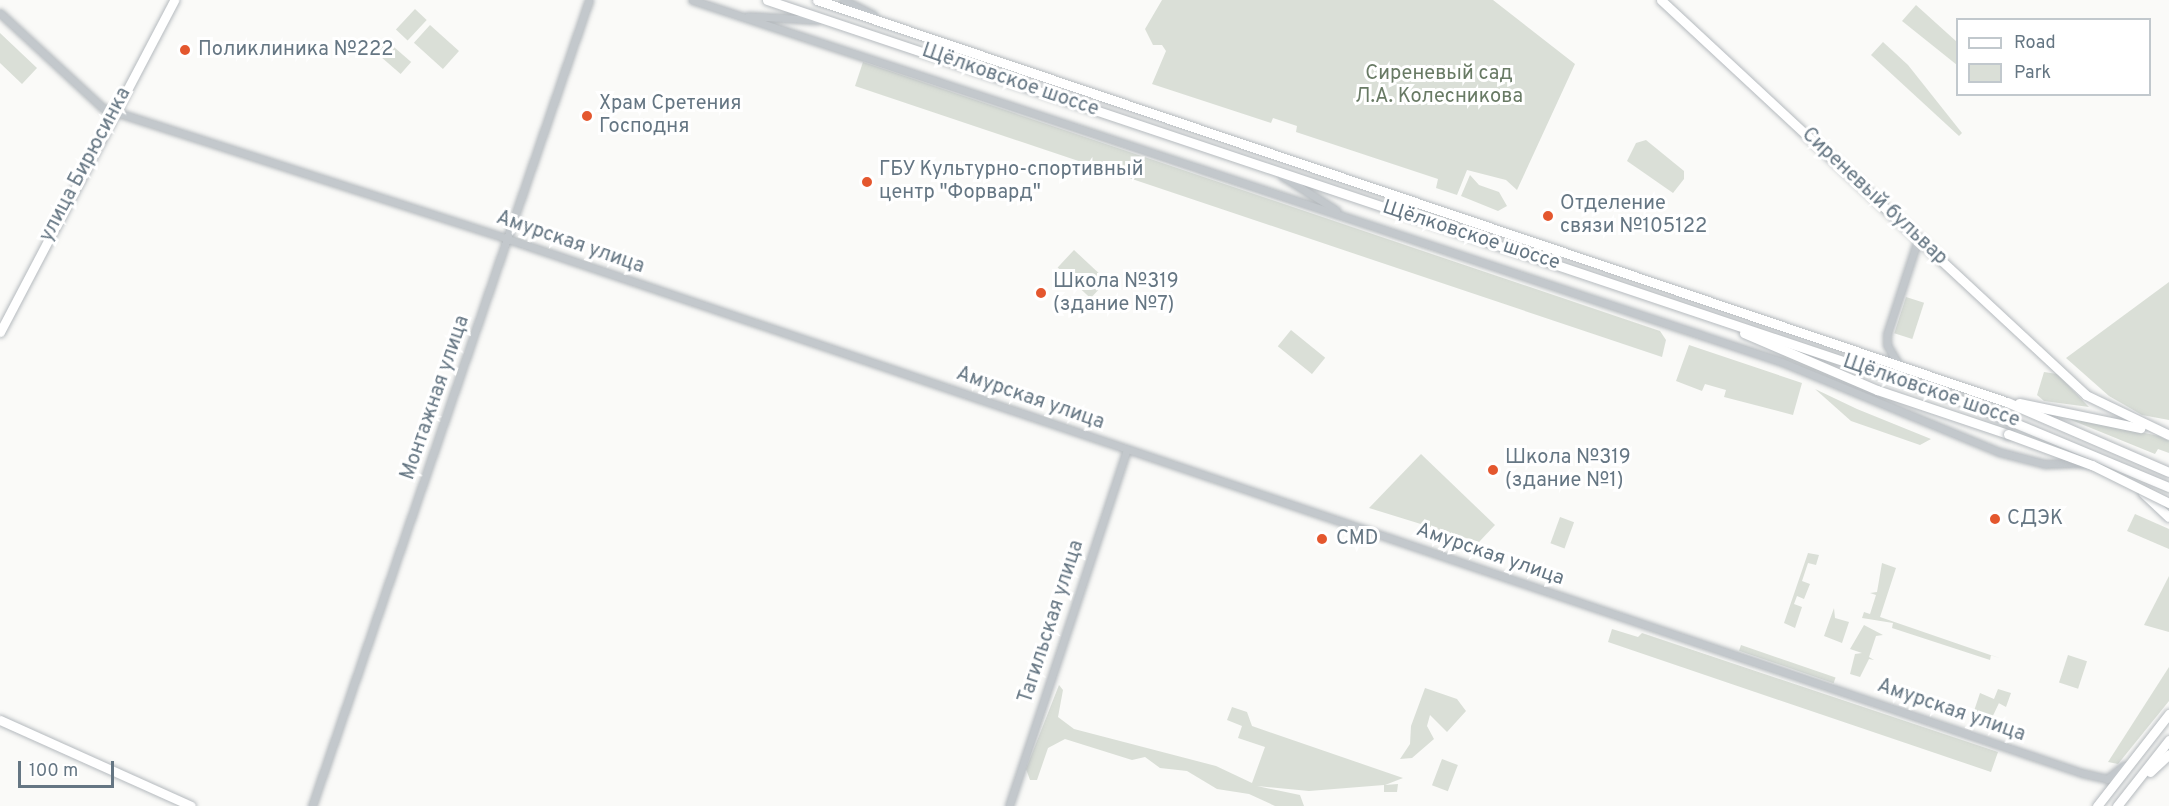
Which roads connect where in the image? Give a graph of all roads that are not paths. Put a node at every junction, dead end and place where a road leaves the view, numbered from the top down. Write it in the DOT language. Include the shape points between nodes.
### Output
graph roads {
  1 [pos="174,0"];
  2 [pos="590,0"];
  3 [pos="692,0"];
  4 [pos="767,0"];
  5 [pos="817,0"];
  6 [pos="844,0"];
  7 [pos="1661,0"];
  8 [pos="0,13"];
  9 [pos="742,16"];
  10 [pos="831,21"];
  11 [pos="895,26"];
  12 [pos="114,111"];
  13 [pos="1266,168"];
  14 [pos="1349,217"];
  15 [pos="508,239"];
  16 [pos="1918,239"];
  17 [pos="1692,310"];
  18 [pos="0,332"];
  19 [pos="1899,364"];
  20 [pos="2007,402"];
  21 [pos="2157,431"];
  22 [pos="2169,435"];
  23 [pos="1127,449"];
  24 [pos="2124,466"];
  25 [pos="2169,472"];
  26 [pos="2123,480"];
  27 [pos="2169,487"];
  28 [pos="2169,503"];
  29 [pos="2169,517"];
  30 [pos="2169,712"];
  31 [pos="0,720"];
  32 [pos="2169,740"];
  33 [pos="2165,756"];
  34 [pos="191,806"];
  35 [pos="312,806"];
  36 [pos="1009,806"];
  37 [pos="2097,806"];
  38 [pos="2117,806"];
  1 -- 12 [label="main road, улица Бирюсинка"];
  2 -- 15 [label="street, Монтажная улица"];
  3 -- 9 [label="street"];
  4 -- 10 [label="main road, Щёлковское шоссе"];
  5 -- 11 [label="main road, Щёлковское шоссе"];
  6 -- 11 [label="street"];
  7 -- 16 [label="main road, Сиреневый бульвар"];
  8 -- 12 [label="street, Амурская улица" via="103,108"];
  9 -- 10 [label="street"];
  9 -- 14 [label="street"];
  10 -- 13 [label="main road, Щёлковское шоссе"];
  11 -- 19 [label="main road, Щёлковское шоссе"];
  12 -- 15 [label="street, Амурская улица"];
  12 -- 18 [label="main road, улица Бирюсинка"];
  13 -- 14 [label="street"];
  13 -- 17 [label="main road, Щёлковское шоссе"];
  14 -- 24 [label="street" via="1782,362 1999,452 2038,463 2084,459"];
  15 -- 23 [label="street, Амурская улица"];
  15 -- 35 [label="street, Монтажная улица"];
  16 -- 19 [label="street" via="1887,334 1887,345"];
  16 -- 21 [label="main road, Сиреневый бульвар" via="2086,394"];
  17 -- 24 [label="main road, Щёлковское шоссе" via="1962,401"];
  17 -- 26 [label="main road, bridge" via="1868,386 2008,434"];
  19 -- 20 [label="main road, Щёлковское шоссе"];
  20 -- 21 [label="main road" via="2042,405"];
  20 -- 25 [label="main road, Щёлковское шоссе"];
  21 -- 22 [label="main road"];
  23 -- 30 [label="street, Амурская улица" via="2099,779 2114,775"];
  23 -- 36 [label="street, Тагильская улица"];
  24 -- 27 [label="main road, Щёлковское шоссе"];
  26 -- 28 [label="main road, bridge"];
  26 -- 29 [label="main road, bridge"];
  30 -- 37 [label="main road"];
  31 -- 34 [label="main road"];
  32 -- 33 [label="main road"];
  33 -- 38 [label="main road"];
}
